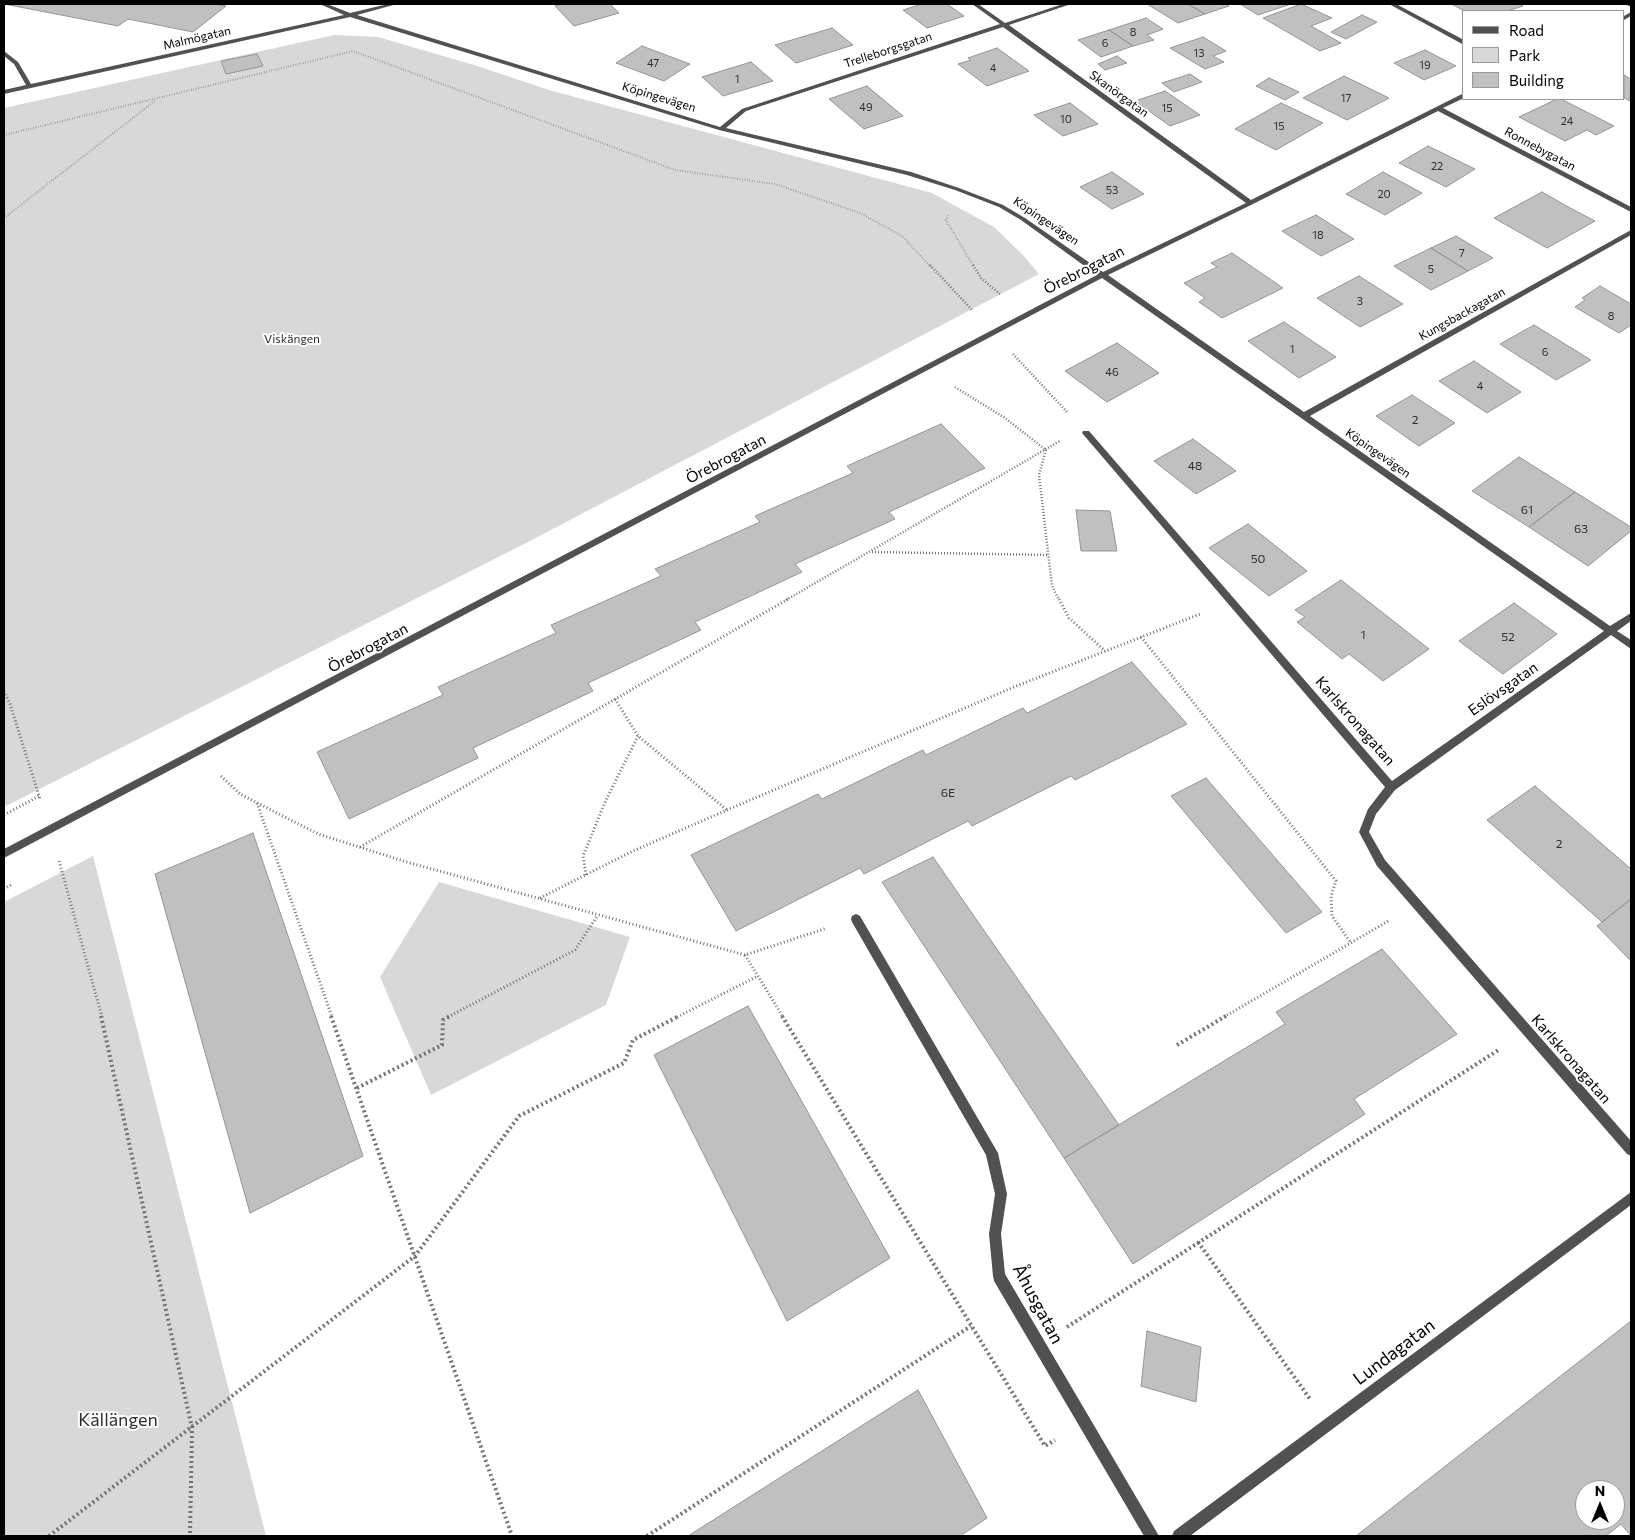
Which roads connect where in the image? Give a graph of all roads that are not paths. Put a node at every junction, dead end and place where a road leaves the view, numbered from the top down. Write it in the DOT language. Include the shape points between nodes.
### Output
graph roads {
  1 [pos="323,4"];
  2 [pos="394,4"];
  3 [pos="974,4"];
  4 [pos="1068,4"];
  5 [pos="1392,4"];
  6 [pos="350,16"];
  7 [pos="1002,24"];
  8 [pos="1462,42"];
  9 [pos="4,53"];
  10 [pos="30,87"];
  11 [pos="4,92"];
  12 [pos="1462,96"];
  13 [pos="1437,108"];
  14 [pos="721,129"];
  15 [pos="1251,203"];
  16 [pos="1631,210"];
  17 [pos="1631,232"];
  18 [pos="1102,275"];
  19 [pos="1304,416"];
  20 [pos="1084,431"];
  21 [pos="1631,616"];
  22 [pos="1611,631"];
  23 [pos="1631,645"];
  24 [pos="1391,787"];
  25 [pos="4,854"];
  26 [pos="856,919"];
  27 [pos="1631,1150"];
  28 [pos="1631,1198"];
  29 [pos="1152,1536"];
  30 [pos="1179,1536"];
  1 -- 6 [label="street, Köpingevägen"];
  2 -- 6 [label="street, Malmögatan"];
  3 -- 7 [label="street, Skanörgatan"];
  4 -- 7 [label="street, Trelleborgsgatan"];
  5 -- 8 [label="street"];
  6 -- 10 [label="street, Malmögatan"];
  6 -- 14 [label="street, Köpingevägen"];
  7 -- 14 [label="street, Trelleborgsgatan" via="744,110"];
  7 -- 15 [label="street, Skanörgatan"];
  9 -- 10 [label="street" via="16,63"];
  10 -- 11 [label="street, Malmögatan"];
  12 -- 13 [label="street, Örebrogatan"];
  13 -- 15 [label="street, Örebrogatan"];
  13 -- 16 [label="street, Ronnebygatan"];
  14 -- 18 [label="street, Köpingevägen" via="909,173 957,189 1023,218"];
  15 -- 18 [label="street, Örebrogatan"];
  17 -- 19 [label="street, Kungsbackagatan"];
  18 -- 19 [label="street, Köpingevägen"];
  18 -- 25 [label="street, Örebrogatan"];
  19 -- 22 [label="street, Köpingevägen"];
  20 -- 24 [label="street, Karlskronagatan"];
  21 -- 22 [label="street, Eslövsgatan"];
  22 -- 23 [label="street, Köpingevägen"];
  22 -- 24 [label="street, Eslövsgatan"];
  24 -- 27 [label="street, Karlskronagatan" via="1372,812 1364,832 1381,863"];
  26 -- 29 [label="street, Åhusgatan" via="992,1153 1001,1194 995,1234 999,1276"];
  28 -- 30 [label="street, Lundagatan"];
}
